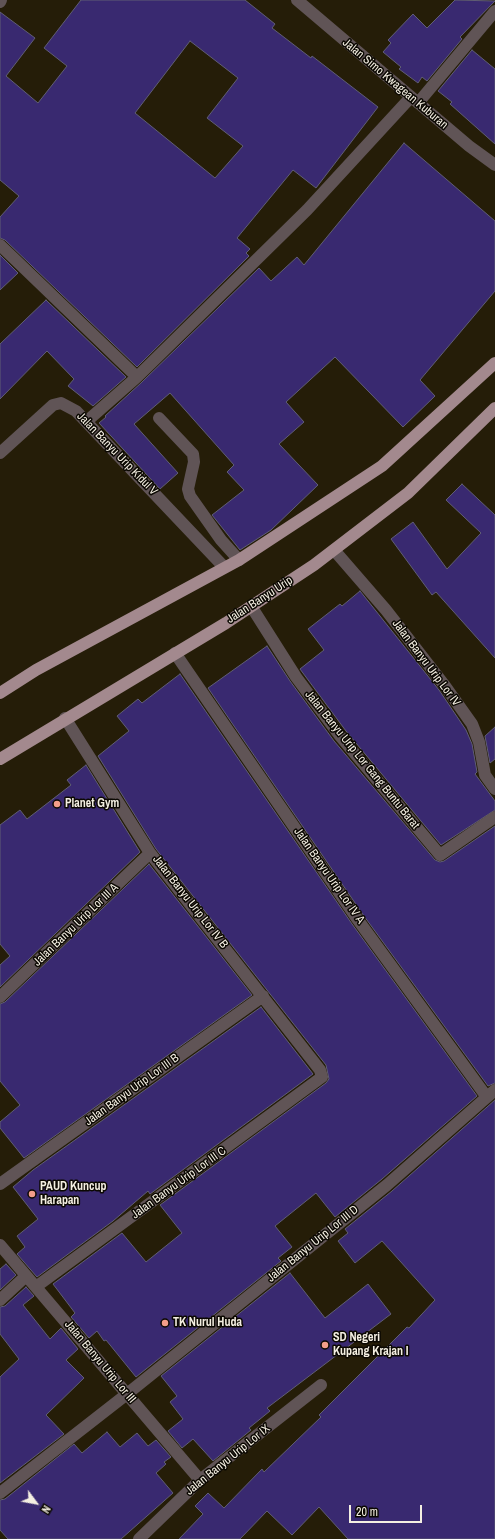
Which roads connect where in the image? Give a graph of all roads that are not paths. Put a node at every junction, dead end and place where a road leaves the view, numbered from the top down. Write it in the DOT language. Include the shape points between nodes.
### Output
graph roads {
  1 [pos="297,0"];
  2 [pos="495,11"];
  3 [pos="414,100"];
  4 [pos="495,165"];
  5 [pos="0,245"];
  6 [pos="495,363"];
  7 [pos="137,377"];
  8 [pos="495,408"];
  9 [pos="159,418"];
  10 [pos="87,421"];
  11 [pos="0,453"];
  12 [pos="334,550"];
  13 [pos="239,560"];
  14 [pos="224,567"];
  15 [pos="251,606"];
  16 [pos="175,653"];
  17 [pos="0,693"];
  18 [pos="65,718"];
  19 [pos="0,759"];
  20 [pos="495,789"];
  21 [pos="495,817"];
  22 [pos="150,852"];
  23 [pos="263,996"];
  24 [pos="0,997"];
  25 [pos="320,1079"];
  26 [pos="491,1093"];
  27 [pos="0,1184"];
  28 [pos="0,1245"];
  29 [pos="26,1276"];
  30 [pos="37,1286"];
  31 [pos="0,1300"];
  32 [pos="320,1385"];
  33 [pos="127,1394"];
  34 [pos="200,1480"];
  35 [pos="0,1493"];
  36 [pos="139,1539"];
  1 -- 3 [label="street, Jalan Simo Kwagean Kuburan"];
  2 -- 3 [label="street"];
  3 -- 4 [label="street, Jalan Simo Kwagean Kuburan"];
  3 -- 7 [label="street" via="307,210"];
  5 -- 7 [label="street"];
  6 -- 13 [label="main road" via="382,466"];
  7 -- 10 [label="street"];
  8 -- 12 [label="main road, Jalan Banyu Urip" via="408,493"];
  9 -- 13 [label="street" via="192,454 194,462 188,489 190,496 221,540"];
  10 -- 11 [label="street, Jalan Banyu Urip Kidul V" via="61,403 53,405"];
  10 -- 14 [label="street, Jalan Banyu Urip Kidul V"];
  12 -- 15 [label="main road, Jalan Banyu Urip"];
  12 -- 20 [label="street, Jalan Banyu Urip Lor IV" via="386,610 472,724 479,742 484,774"];
  13 -- 14 [label="main road"];
  14 -- 17 [label="main road" via="36,670"];
  15 -- 16 [label="main road, Jalan Banyu Urip"];
  15 -- 21 [label="street, Jalan Banyu Urip Lor Gang Buntu Barat" via="296,677 340,736 440,855"];
  16 -- 18 [label="main road, Jalan Banyu Urip"];
  16 -- 26 [label="street, Jalan Banyu Urip Lor IV A" via="358,920"];
  18 -- 19 [label="main road, Jalan Banyu Urip"];
  18 -- 22 [label="street, Jalan Banyu Urip Lor IV B"];
  22 -- 23 [label="street, Jalan Banyu Urip Lor IV B"];
  22 -- 24 [label="street, Jalan Banyu Urip Lor III A"];
  23 -- 25 [label="street, Jalan Banyu Urip Lor IV B" via="320,1070"];
  23 -- 27 [label="street, Jalan Banyu Urip Lor III B"];
  25 -- 30 [label="street, Jalan Banyu Urip Lor III C"];
  26 -- 33 [label="street, Jalan Banyu Urip Lor III D" via="387,1185"];
  28 -- 29 [label="street, Jalan Banyu Urip Lor III"];
  29 -- 30 [label="street, Jalan Banyu Urip Lor III"];
  29 -- 31 [label="street"];
  30 -- 33 [label="street, Jalan Banyu Urip Lor III"];
  32 -- 34 [label="street, Jalan Banyu Urip Lor IX"];
  33 -- 34 [label="street, Jalan Banyu Urip Lor III"];
  33 -- 35 [label="street, Jalan Banyu Urip Lor III D"];
  34 -- 36 [label="street, Jalan Banyu Urip Lor IX"];
}
